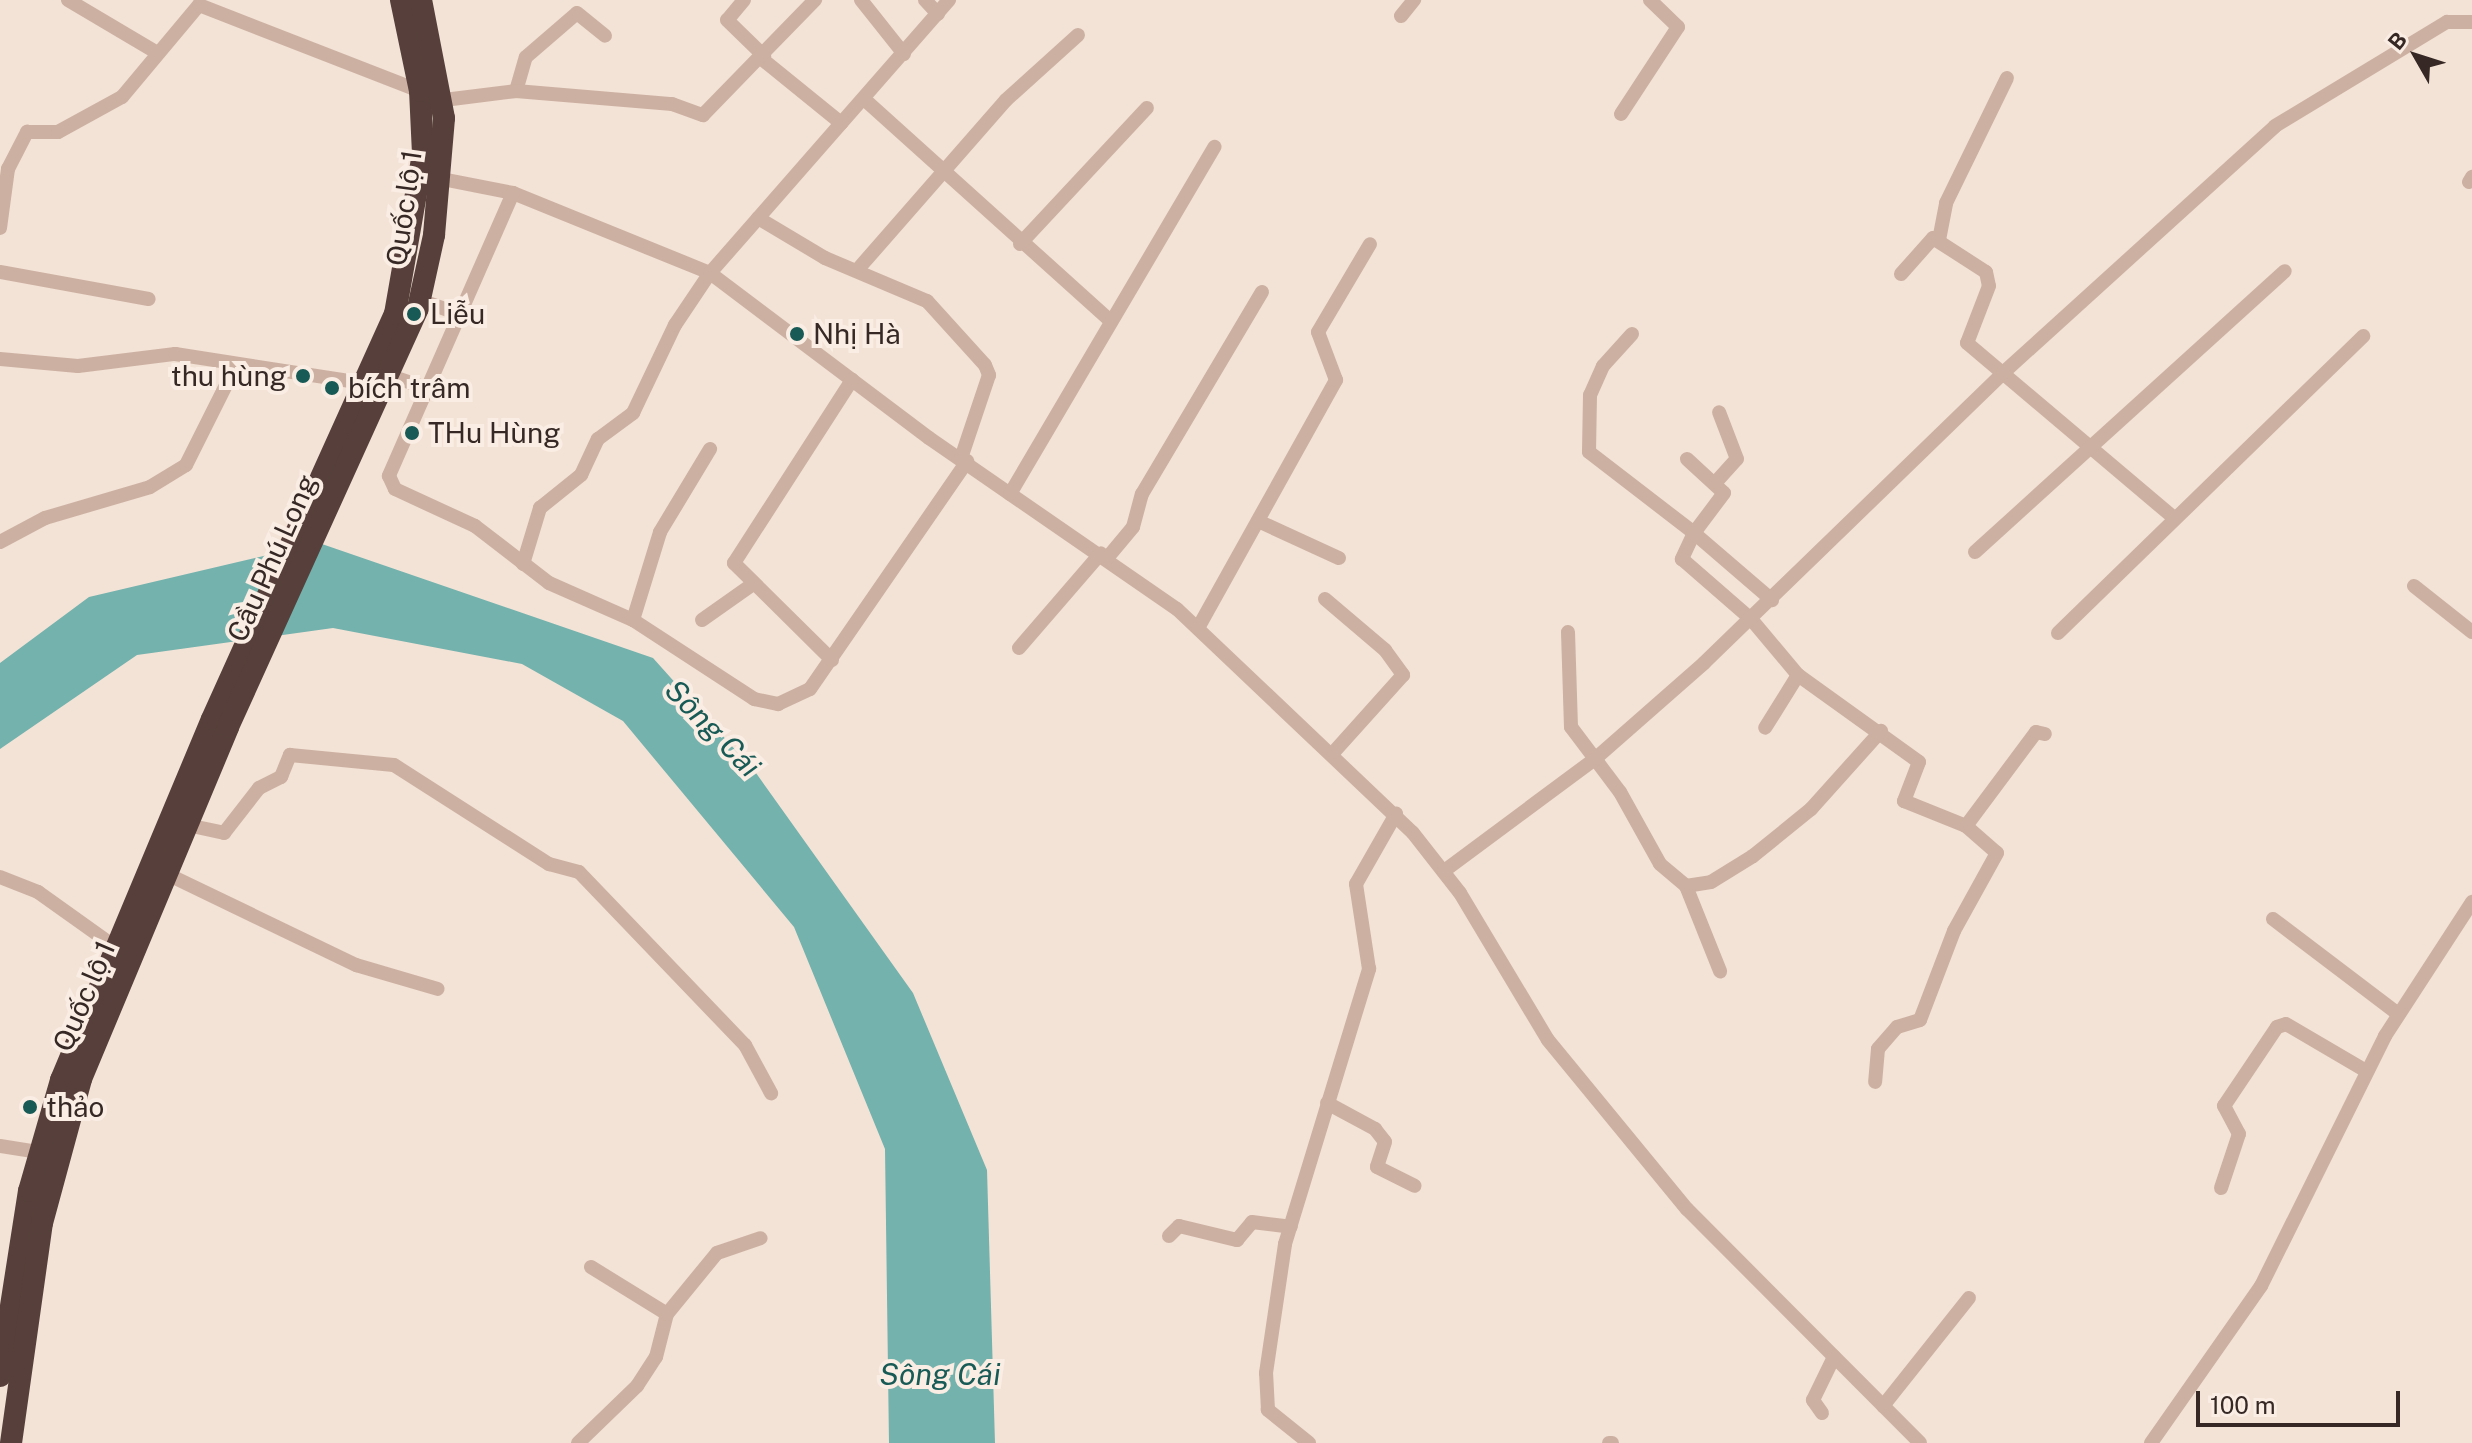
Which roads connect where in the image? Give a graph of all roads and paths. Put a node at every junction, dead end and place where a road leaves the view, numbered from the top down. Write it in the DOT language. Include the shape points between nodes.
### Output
graph roads {
  1 [pos="68,0"];
  2 [pos="401,0"];
  3 [pos="421,0"];
  4 [pos="744,0"];
  5 [pos="815,0"];
  6 [pos="861,0"];
  7 [pos="925,0"];
  8 [pos="949,0"];
  9 [pos="1414,0"];
  10 [pos="1650,0"];
  11 [pos="198,2"];
  12 [pos="938,14"];
  13 [pos="1401,16"];
  14 [pos="2472,22"];
  15 [pos="1078,35"];
  16 [pos="605,36"];
  17 [pos="156,52"];
  18 [pos="904,54"];
  19 [pos="763,58"];
  20 [pos="2007,78"];
  21 [pos="420,91"];
  22 [pos="516,91"];
  23 [pos="864,99"];
  24 [pos="444,100"];
  25 [pos="1147,108"];
  26 [pos="1621,114"];
  27 [pos="841,123"];
  28 [pos="1214,147"];
  29 [pos="944,174"];
  30 [pos="442,179"];
  31 [pos="513,193"];
  32 [pos="758,218"];
  33 [pos="0,228"];
  34 [pos="1939,240"];
  35 [pos="1020,244"];
  36 [pos="1370,244"];
  37 [pos="859,268"];
  38 [pos="2285,271"];
  39 [pos="0,272"];
  40 [pos="710,273"];
  41 [pos="1901,274"];
  42 [pos="1262,292"];
  43 [pos="149,299"];
  44 [pos="420,300"];
  45 [pos="459,314"];
  46 [pos="1108,319"];
  47 [pos="1632,334"];
  48 [pos="2363,336"];
  49 [pos="0,359"];
  50 [pos="235,367"];
  51 [pos="2003,373"];
  52 [pos="391,376"];
  53 [pos="852,380"];
  54 [pos="362,383"];
  55 [pos="428,389"];
  56 [pos="1719,412"];
  57 [pos="360,413"];
  58 [pos="2091,447"];
  59 [pos="710,449"];
  60 [pos="1687,459"];
  61 [pos="964,460"];
  62 [pos="1716,482"];
  63 [pos="1010,494"];
  64 [pos="2173,517"];
  65 [pos="1258,521"];
  66 [pos="1694,533"];
  67 [pos="0,542"];
  68 [pos="1975,552"];
  69 [pos="1105,555"];
  70 [pos="1339,558"];
  71 [pos="523,564"];
  72 [pos="753,584"];
  73 [pos="2414,586"];
  74 [pos="1325,599"];
  75 [pos="1772,600"];
  76 [pos="1751,619"];
  77 [pos="633,620"];
  78 [pos="702,620"];
  79 [pos="1198,628"];
  80 [pos="1568,632"];
  81 [pos="2472,632"];
  82 [pos="2058,633"];
  83 [pos="1019,648"];
  84 [pos="832,660"];
  85 [pos="1798,675"];
  86 [pos="220,723"];
  87 [pos="1765,728"];
  88 [pos="1881,731"];
  89 [pos="2045,734"];
  90 [pos="1334,752"];
  91 [pos="1596,758"];
  92 [pos="1396,814"];
  93 [pos="192,826"];
  94 [pos="1966,826"];
  95 [pos="1444,871"];
  96 [pos="169,875"];
  97 [pos="0,877"];
  98 [pos="1686,886"];
  99 [pos="2472,902"];
  100 [pos="2273,919"];
  101 [pos="115,947"];
  102 [pos="1720,971"];
  103 [pos="438,989"];
  104 [pos="2398,1014"];
  105 [pos="2366,1071"];
  106 [pos="1875,1082"];
  107 [pos="771,1093"];
  108 [pos="1327,1103"];
  109 [pos="0,1146"];
  110 [pos="38,1152"];
  111 [pos="1415,1186"];
  112 [pos="2221,1188"];
  113 [pos="1291,1227"];
  114 [pos="1169,1236"];
  115 [pos="761,1238"];
  116 [pos="591,1267"];
  117 [pos="1969,1298"];
  118 [pos="667,1314"];
  119 [pos="1834,1357"];
  120 [pos="0,1376"];
  121 [pos="1883,1406"];
  122 [pos="1822,1413"];
  123 [pos="1293,1438"];
  124 [pos="11,1443"];
  125 [pos="578,1443"];
  126 [pos="1309,1443"];
  127 [pos="1920,1443"];
  128 [pos="2151,1443"];
  1 -- 17 [label="street"];
  2 -- 21 [label="highway, Quốc lộ 1"];
  3 -- 24 [label="highway, Quốc lộ 1"];
  4 -- 19 [label="street" via="727,20"];
  5 -- 19 [label="street"];
  6 -- 18 [label="street"];
  7 -- 12 [label="street"];
  8 -- 12 [label="street"];
  9 -- 13 [label="street"];
  10 -- 26 [label="street" via="1678,27"];
  11 -- 17 [label="street"];
  11 -- 21 [label="street"];
  12 -- 18 [label="street"];
  14 -- 51 [label="street" via="2447,22 2275,126"];
  15 -- 29 [label="street" via="1006,100"];
  16 -- 22 [label="street" via="577,13 526,57"];
  17 -- 33 [label="street" via="122,97 58,132 27,132 8,169"];
  18 -- 23 [label="street"];
  19 -- 22 [label="street" via="703,115 672,104"];
  19 -- 27 [label="street"];
  20 -- 34 [label="street" via="1946,203"];
  21 -- 54 [label="highway, Quốc lộ 1" via="423,154 413,244 395,314"];
  22 -- 24 [label="street"];
  23 -- 27 [label="street"];
  23 -- 29 [label="street"];
  24 -- 30 [label="highway, Quốc lộ 1"];
  25 -- 35 [label="street"];
  27 -- 32 [label="street"];
  28 -- 46 [label="street"];
  29 -- 35 [label="street"];
  29 -- 37 [label="street"];
  30 -- 31 [label="street"];
  30 -- 44 [label="highway, Quốc lộ 1"];
  31 -- 40 [label="street"];
  31 -- 45 [label="street"];
  32 -- 37 [label="street" via="825,258"];
  32 -- 40 [label="street"];
  34 -- 41 [label="street" via="1925,239"];
  34 -- 51 [label="street" via="1990,278 1965,339"];
  35 -- 46 [label="street"];
  36 -- 65 [label="street" via="1318,332 1336,380"];
  37 -- 61 [label="street" via="927,301 985,365 989,375"];
  38 -- 58 [label="street"];
  39 -- 43 [label="street"];
  40 -- 53 [label="street"];
  40 -- 71 [label="street" via="675,325 633,413 598,439 587,468 540,508"];
  42 -- 69 [label="street" via="1142,494 1133,527"];
  44 -- 45 [label="street"];
  44 -- 52 [label="highway, Quốc lộ 1"];
  45 -- 55 [label="street"];
  46 -- 63 [label="street"];
  47 -- 66 [label="street" via="1603,366 1590,395 1589,452"];
  48 -- 64 [label="street"];
  49 -- 50 [label="street" via="78,366 154,353"];
  50 -- 54 [label="street"];
  50 -- 67 [label="street" via="186,465 150,487 45,518"];
  51 -- 58 [label="street"];
  51 -- 75 [label="street"];
  52 -- 55 [label="street"];
  52 -- 57 [label="highway, Quốc lộ 1"];
  53 -- 61 [label="street"];
  53 -- 72 [label="street" via="734,563"];
  54 -- 57 [label="highway, Quốc lộ 1"];
  55 -- 71 [label="street" via="398,449 391,485 475,526"];
  56 -- 62 [label="street" via="1737,459"];
  57 -- 86 [label="highway, Cầu Phú Long"];
  58 -- 64 [label="street"];
  58 -- 68 [label="street"];
  59 -- 77 [label="street" via="660,532"];
  60 -- 62 [label="street"];
  61 -- 63 [label="street"];
  61 -- 84 [label="street"];
  62 -- 66 [label="street" via="1724,493"];
  63 -- 69 [label="street"];
  64 -- 82 [label="street"];
  65 -- 70 [label="street"];
  65 -- 79 [label="street"];
  66 -- 75 [label="street"];
  66 -- 76 [label="street" via="1682,559"];
  69 -- 79 [label="street"];
  69 -- 83 [label="street"];
  71 -- 77 [label="street"];
  72 -- 78 [label="street"];
  72 -- 84 [label="street"];
  73 -- 81 [label="street"];
  74 -- 90 [label="street" via="1385,650 1403,675"];
  75 -- 76 [label="street"];
  76 -- 85 [label="street"];
  76 -- 91 [label="street"];
  77 -- 84 [label="street" via="766,703 810,689"];
  79 -- 90 [label="street"];
  80 -- 91 [label="street" via="1569,721"];
  85 -- 87 [label="street"];
  85 -- 88 [label="street"];
  86 -- 93 [label="highway, Quốc lộ 1"];
  86 -- 101 [label="highway, Quốc lộ 1"];
  88 -- 94 [label="street" via="1920,765 1904,801"];
  88 -- 98 [label="street" via="1811,809 1753,856 1711,882"];
  89 -- 94 [label="street" via="2036,732"];
  90 -- 92 [label="street"];
  91 -- 95 [label="street"];
  91 -- 98 [label="street" via="1660,864"];
  92 -- 95 [label="street"];
  92 -- 108 [label="street" via="1356,884 1369,969"];
  93 -- 96 [label="highway, Quốc lộ 1"];
  93 -- 107 [label="street" via="224,833 259,788 281,777 290,755 394,765 549,864 579,872 745,1045"];
  94 -- 106 [label="street" via="1992,847 1996,860 1954,931 1920,1020 1897,1027 1882,1042"];
  95 -- 119 [label="street" via="1548,1040 1687,1209"];
  96 -- 103 [label="street" via="356,965"];
  96 -- 124 [label="highway, Quốc lộ 1" via="106,1016 57,1150"];
  97 -- 101 [label="street" via="38,892"];
  98 -- 102 [label="street"];
  99 -- 104 [label="street"];
  100 -- 104 [label="street"];
  101 -- 110 [label="highway, Quốc lộ 1"];
  104 -- 105 [label="street"];
  105 -- 112 [label="street" via="2286,1024 2277,1027 2224,1106 2239,1134"];
  105 -- 128 [label="street" via="2261,1286"];
  108 -- 111 [label="street" via="1375,1129 1385,1142 1377,1167"];
  108 -- 113 [label="street"];
  109 -- 110 [label="street"];
  110 -- 120 [label="highway, Quốc lộ 1"];
  113 -- 114 [label="street" via="1252,1222 1237,1240 1179,1226"];
  113 -- 123 [label="street" via="1265,1403"];
  115 -- 118 [label="street" via="717,1253"];
  116 -- 118 [label="street"];
  117 -- 121 [label="street"];
  118 -- 125 [label="street" via="656,1357 637,1386"];
  119 -- 121 [label="street"];
  119 -- 122 [label="street" via="1813,1400"];
  121 -- 127 [label="street"];
  123 -- 126 [label="street"];
}
